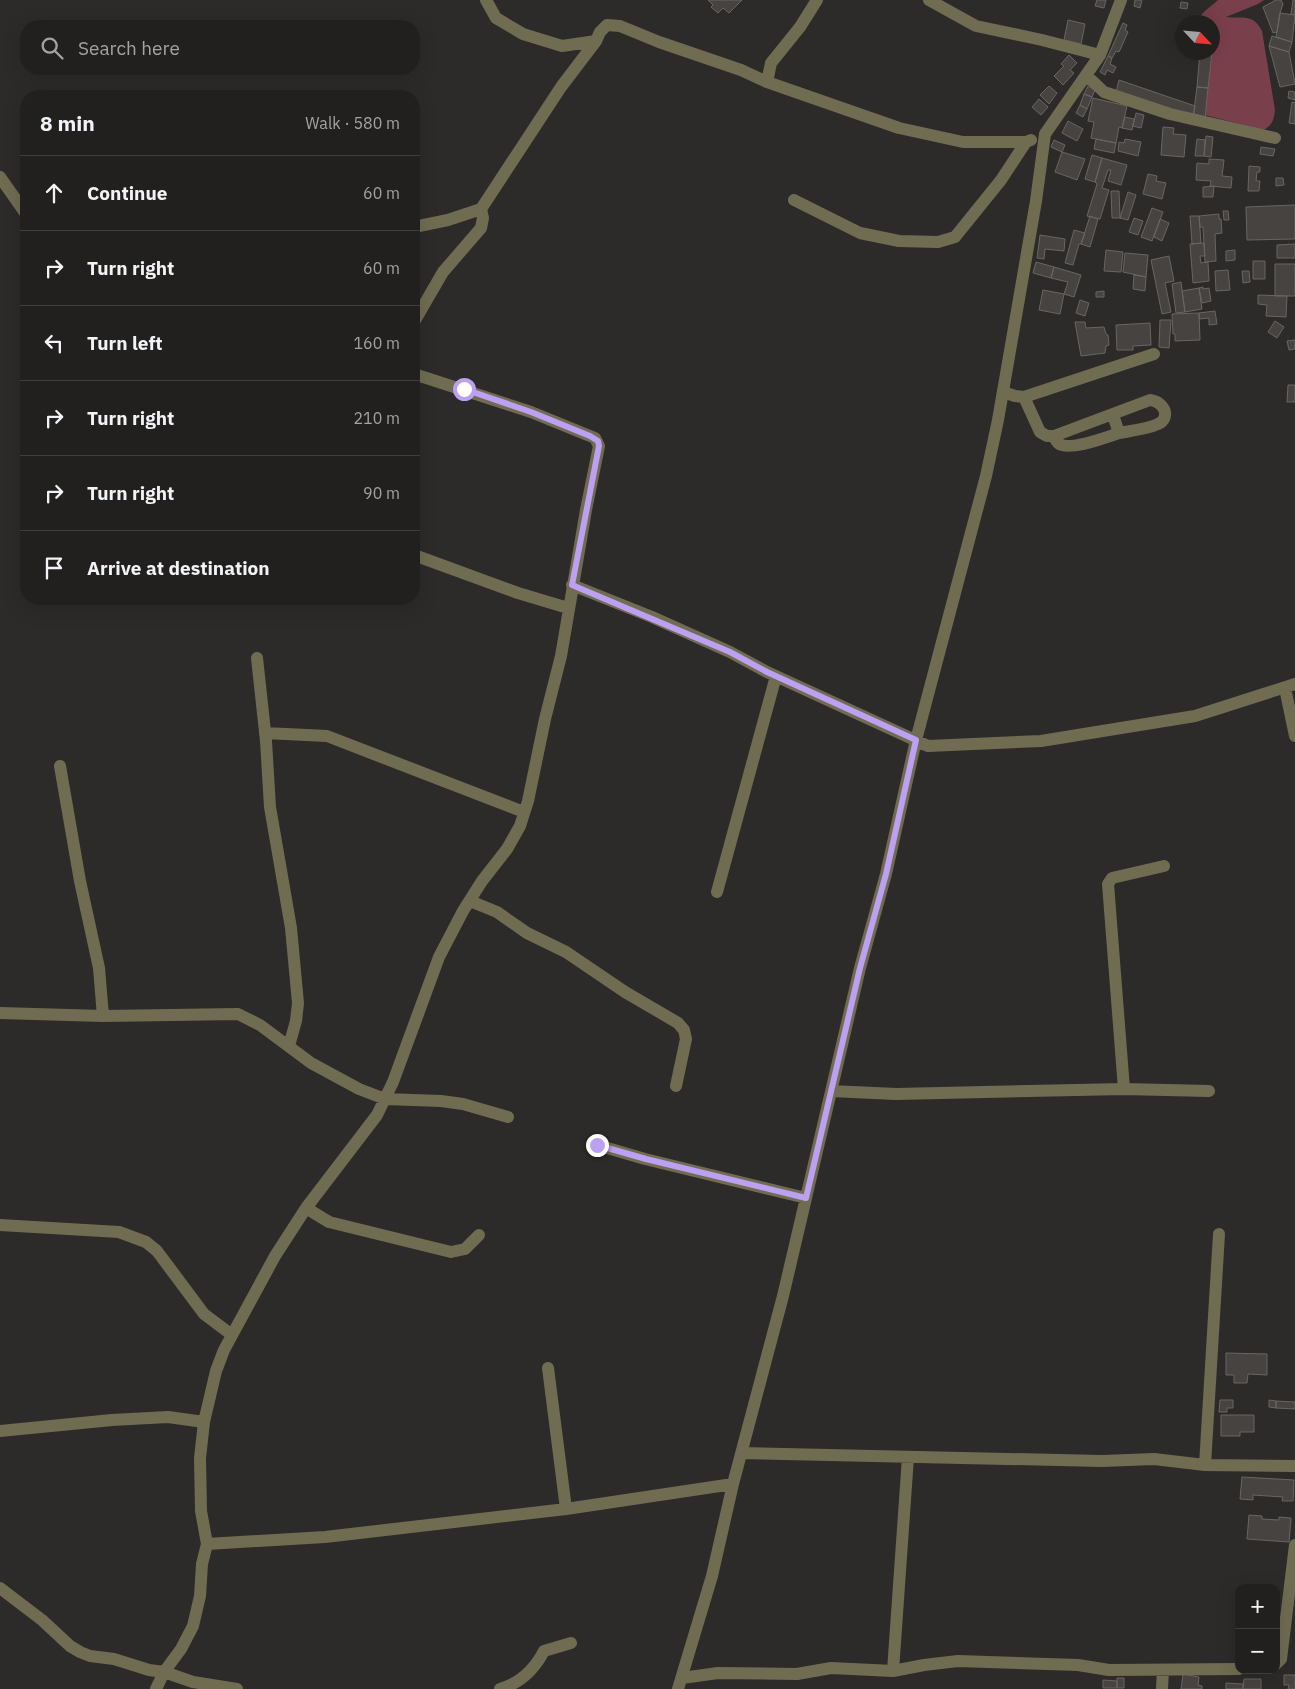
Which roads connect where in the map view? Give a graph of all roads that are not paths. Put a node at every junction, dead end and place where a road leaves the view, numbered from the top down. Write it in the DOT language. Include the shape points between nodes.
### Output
graph roads {
  1 [pos="486,0"];
  2 [pos="818,0"];
  3 [pos="929,0"];
  4 [pos="1121,0"];
  5 [pos="596,40"];
  6 [pos="1100,55"];
  7 [pos="1086,75"];
  8 [pos="767,82"];
  9 [pos="1045,134"];
  10 [pos="1275,138"];
  11 [pos="1026,142"];
  12 [pos="0,177"];
  13 [pos="794,200"];
  14 [pos="20,205"];
  15 [pos="481,209"];
  16 [pos="420,227"];
  17 [pos="420,312"];
  18 [pos="1154,354"];
  19 [pos="420,376"];
  20 [pos="1003,392"];
  21 [pos="1024,397"];
  22 [pos="1113,415"];
  23 [pos="1119,434"];
  24 [pos="1054,436"];
  25 [pos="420,557"];
  26 [pos="572,585"];
  27 [pos="568,608"];
  28 [pos="257,658"];
  29 [pos="776,676"];
  30 [pos="1290,686"];
  31 [pos="265,733"];
  32 [pos="1295,736"];
  33 [pos="916,740"];
  34 [pos="60,766"];
  35 [pos="524,812"];
  36 [pos="1164,866"];
  37 [pos="717,892"];
  38 [pos="470,901"];
  39 [pos="0,1012"];
  40 [pos="104,1016"];
  41 [pos="289,1046"];
  42 [pos="676,1086"];
  43 [pos="1124,1089"];
  44 [pos="831,1091"];
  45 [pos="1209,1091"];
  46 [pos="385,1099"];
  47 [pos="508,1117"];
  48 [pos="597,1145"];
  49 [pos="806,1198"];
  50 [pos="306,1208"];
  51 [pos="0,1225"];
  52 [pos="1219,1234"];
  53 [pos="479,1235"];
  54 [pos="232,1335"];
  55 [pos="548,1368"];
  56 [pos="204,1422"];
  57 [pos="0,1431"];
  58 [pos="743,1453"];
  59 [pos="908,1457"];
  60 [pos="1205,1464"];
  61 [pos="1295,1466"];
  62 [pos="734,1484"];
  63 [pos="566,1509"];
  64 [pos="207,1544"];
  65 [pos="1295,1545"];
  66 [pos="0,1588"];
  67 [pos="571,1643"];
  68 [pos="1280,1660"];
  69 [pos="1235,1669"];
  70 [pos="1163,1670"];
  71 [pos="893,1671"];
  72 [pos="164,1672"];
  73 [pos="680,1684"];
  74 [pos="513,1687"];
  75 [pos="156,1689"];
  76 [pos="237,1689"];
  77 [pos="500,1689"];
  78 [pos="1162,1689"];
  1 -- 5 [label="street" via="496,18 523,34 562,46"];
  2 -- 8 [label="street" via="772,63"];
  3 -- 6 [label="street" via="976,26"];
  4 -- 6 [label="street"];
  5 -- 8 [label="street" via="607,25 620,26"];
  5 -- 15 [label="street"];
  6 -- 7 [label="street"];
  7 -- 9 [label="street"];
  7 -- 10 [label="street" via="1104,92 1170,114"];
  8 -- 11 [label="street" via="899,128 963,142"];
  9 -- 11 [label="street"];
  9 -- 20 [label="street"];
  11 -- 13 [label="street" via="968,223 955,237 947,240 898,242 860,234"];
  12 -- 14 [label="street"];
  15 -- 16 [label="street"];
  15 -- 17 [label="street" via="481,228 443,272"];
  18 -- 21 [label="street"];
  19 -- 26 [label="street" via="531,412 598,441"];
  20 -- 21 [label="street"];
  20 -- 33 [label="street" via="986,476"];
  21 -- 24 [label="street" via="1040,432"];
  22 -- 23 [label="street"];
  22 -- 23 [label="street" via="1150,400 1158,401 1165,409 1160,424"];
  22 -- 24 [label="street"];
  23 -- 24 [label="street" via="1066,447 1058,444"];
  25 -- 27 [label="street"];
  26 -- 27 [label="street"];
  26 -- 29 [label="street" via="721,648"];
  27 -- 35 [label="street" via="561,656"];
  28 -- 31 [label="street"];
  29 -- 33 [label="street"];
  29 -- 37 [label="street"];
  30 -- 32 [label="street"];
  30 -- 33 [label="street" via="1195,716 1059,738 941,747 928,746"];
  31 -- 35 [label="street" via="327,736"];
  31 -- 41 [label="street" via="270,806 291,928 298,1003"];
  33 -- 44 [label="street"];
  34 -- 40 [label="street" via="80,881 100,968"];
  35 -- 38 [label="street" via="507,849"];
  36 -- 43 [label="street" via="1112,878 1108,884"];
  38 -- 42 [label="street" via="497,912 527,933 566,952 678,1023 686,1039"];
  38 -- 46 [label="street" via="439,957"];
  39 -- 40 [label="street"];
  40 -- 41 [label="street" via="238,1014"];
  41 -- 46 [label="street" via="311,1063"];
  43 -- 44 [label="street" via="896,1094"];
  43 -- 45 [label="street"];
  44 -- 49 [label="street"];
  46 -- 47 [label="street" via="463,1104"];
  46 -- 50 [label="street" via="377,1115"];
  48 -- 49 [label="street"];
  49 -- 58 [label="street"];
  50 -- 53 [label="street" via="329,1222 451,1252 465,1249"];
  50 -- 54 [label="street" via="275,1256"];
  51 -- 54 [label="street" via="119,1232 146,1242 157,1251 204,1314"];
  52 -- 60 [label="street"];
  54 -- 56 [label="street" via="216,1371"];
  55 -- 63 [label="street"];
  56 -- 57 [label="street" via="168,1417"];
  56 -- 64 [label="street" via="200,1458 201,1511"];
  58 -- 59 [label="street"];
  58 -- 62 [label="street"];
  59 -- 60 [label="street" via="1154,1459"];
  59 -- 71 [label="street"];
  60 -- 61 [label="street"];
  62 -- 63 [label="street"];
  62 -- 73 [label="street" via="712,1576"];
  63 -- 64 [label="street" via="325,1537"];
  64 -- 72 [label="street" via="193,1626"];
  65 -- 68 [label="street"];
  66 -- 72 [label="street" via="80,1652"];
  67 -- 74 [label="street" via="544,1651 535,1666"];
  69 -- 70 [label="street"];
  70 -- 71 [label="street" via="958,1661"];
  70 -- 78 [label="street"];
  71 -- 73 [label="street" via="831,1668 797,1674 718,1673"];
  72 -- 75 [label="street"];
  72 -- 76 [label="street" via="193,1682"];
  74 -- 77 [label="street"];
}
